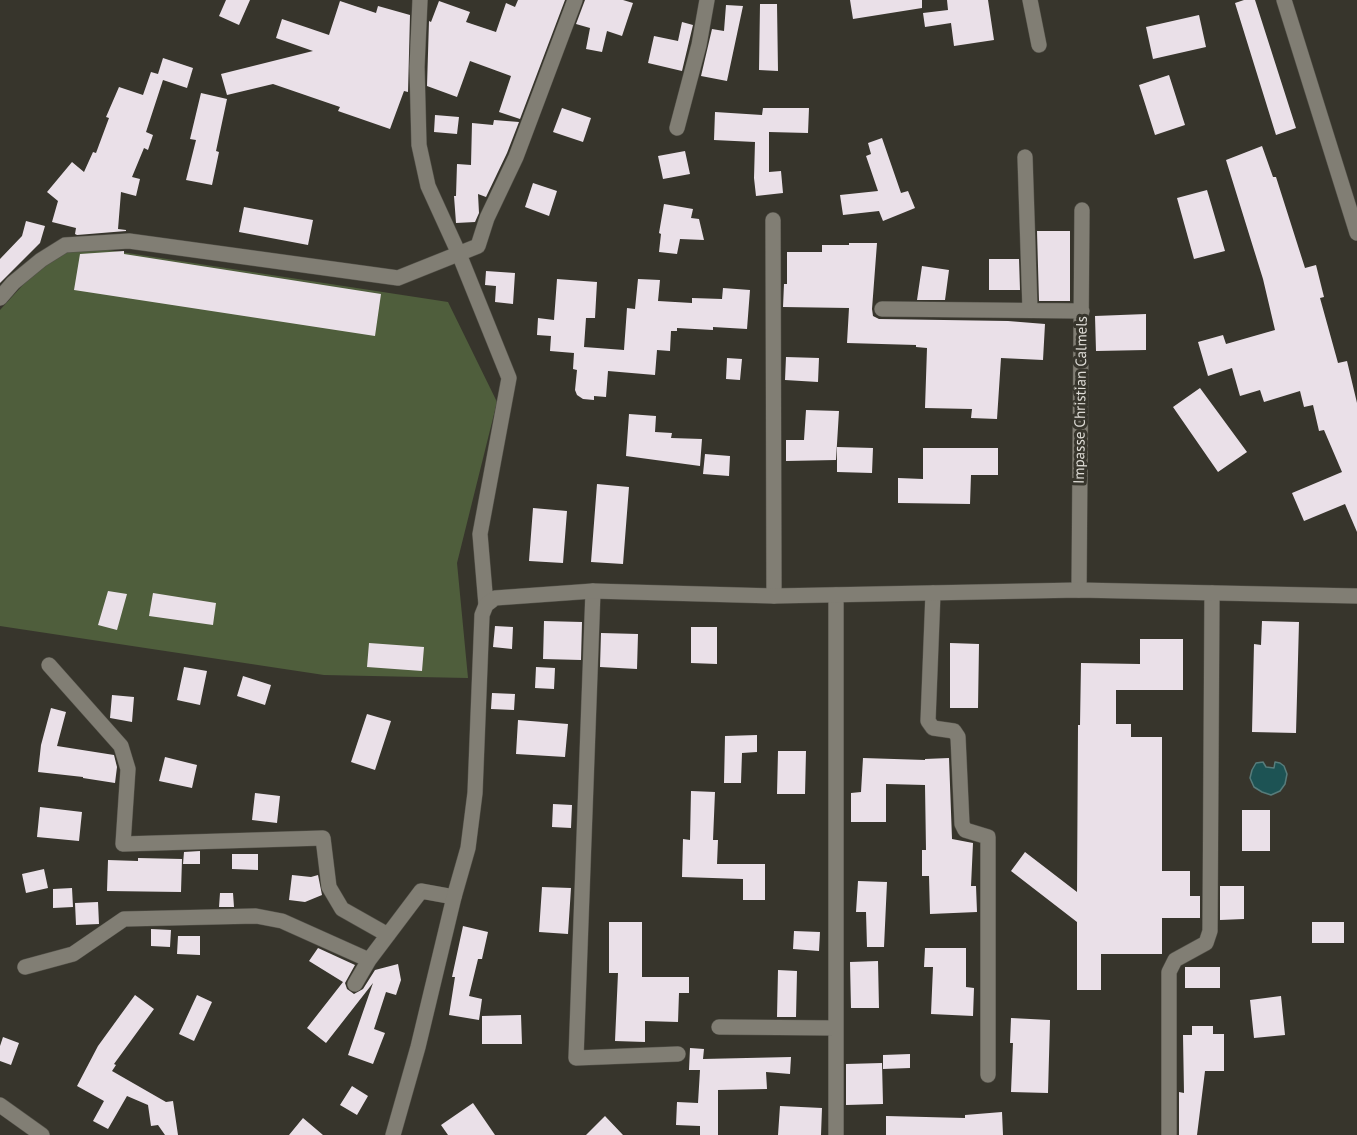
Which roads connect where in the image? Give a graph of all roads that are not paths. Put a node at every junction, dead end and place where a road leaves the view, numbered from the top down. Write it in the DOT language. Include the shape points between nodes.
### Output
graph roads {
  1 [pos="420,0"];
  2 [pos="575,0"];
  3 [pos="707,0"];
  4 [pos="1030,0"];
  5 [pos="1284,0"];
  6 [pos="1039,45"];
  7 [pos="677,128"];
  8 [pos="1025,157"];
  9 [pos="1082,210"];
  10 [pos="773,220"];
  11 [pos="1357,233"];
  12 [pos="459,254"];
  13 [pos="0,298"];
  14 [pos="882,309"];
  15 [pos="1030,310"];
  16 [pos="1082,311"];
  17 [pos="1079,590"];
  18 [pos="593,591"];
  19 [pos="933,593"];
  20 [pos="1212,593"];
  21 [pos="836,594"];
  22 [pos="774,596"];
  23 [pos="1357,596"];
  24 [pos="486,605"];
  25 [pos="49,665"];
  26 [pos="454,897"];
  27 [pos="388,935"];
  28 [pos="369,960"];
  29 [pos="25,968"];
  30 [pos="355,984"];
  31 [pos="719,1027"];
  32 [pos="836,1028"];
  33 [pos="678,1054"];
  34 [pos="988,1075"];
  35 [pos="0,1105"];
  36 [pos="42,1135"];
  37 [pos="393,1135"];
  38 [pos="836,1135"];
  39 [pos="1170,1135"];
  1 -- 12 [label="street" via="419,145 428,186"];
  2 -- 12 [label="street" via="478,246"];
  3 -- 7 [label="street"];
  4 -- 6 [label="street"];
  5 -- 11 [label="street"];
  8 -- 15 [label="street"];
  9 -- 16 [label="street, Impasse Christian Calmels"];
  10 -- 22 [label="street"];
  12 -- 13 [label="street" via="398,278 129,241 65,244 13,283"];
  12 -- 24 [label="street" via="509,378 480,534"];
  14 -- 15 [label="street"];
  15 -- 16 [label="street"];
  16 -- 17 [label="street, Impasse Christian Calmels"];
  17 -- 19 [label="street"];
  17 -- 20 [label="street"];
  18 -- 22 [label="street"];
  18 -- 24 [label="street" via="504,596"];
  18 -- 33 [label="street" via="576,1058"];
  19 -- 21 [label="street"];
  19 -- 34 [label="street" via="928,721 933,728 954,731 958,737 962,824 965,830 988,837"];
  20 -- 23 [label="street"];
  20 -- 39 [label="street" via="1210,931 1206,943 1175,960 1169,972"];
  21 -- 22 [label="street"];
  21 -- 32 [label="street"];
  24 -- 26 [label="street" via="473,804 468,848"];
  25 -- 27 [label="street" via="121,746 128,770 123,844 323,838 330,887 342,909"];
  26 -- 27 [label="street" via="422,891"];
  26 -- 37 [label="street"];
  27 -- 28 [label="street"];
  28 -- 29 [label="street" via="282,921 256,916 157,918 124,919 73,954"];
  28 -- 30 [label="street"];
  31 -- 32 [label="street"];
  32 -- 38 [label="street"];
  35 -- 36 [label="street"];
}
